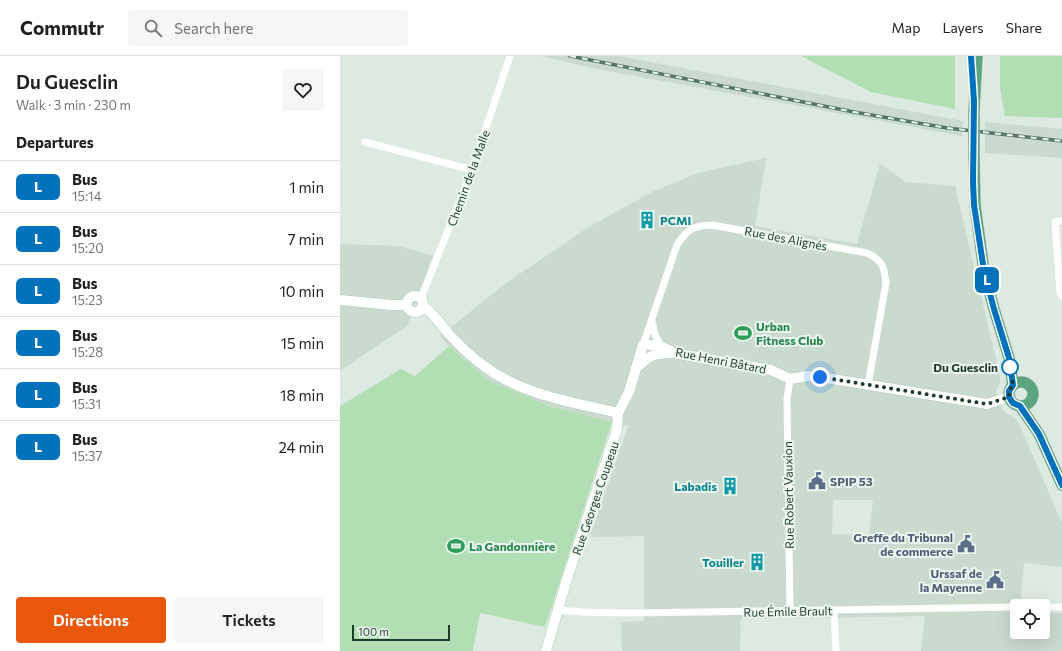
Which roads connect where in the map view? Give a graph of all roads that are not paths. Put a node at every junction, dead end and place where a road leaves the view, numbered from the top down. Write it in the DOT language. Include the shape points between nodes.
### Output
graph roads {
  1 [pos="510,56"];
  2 [pos="971,56"];
  3 [pos="977,56"];
  4 [pos="974,106"];
  5 [pos="365,142"];
  6 [pos="472,170"];
  7 [pos="1062,221"];
  8 [pos="1062,296"];
  9 [pos="340,300"];
  10 [pos="422,302"];
  11 [pos="652,320"];
  12 [pos="653,343"];
  13 [pos="674,353"];
  14 [pos="648,357"];
  15 [pos="1009,358"];
  16 [pos="638,368"];
  17 [pos="790,379"];
  18 [pos="1028,384"];
  19 [pos="868,385"];
  20 [pos="1013,385"];
  21 [pos="1009,397"];
  22 [pos="1032,399"];
  23 [pos="1020,406"];
  24 [pos="618,413"];
  25 [pos="1039,434"];
  26 [pos="1062,485"];
  27 [pos="1010,607"];
  28 [pos="1050,607"];
  29 [pos="1062,607"];
  30 [pos="558,610"];
  31 [pos="834,610"];
  32 [pos="790,611"];
  33 [pos="546,651"];
  34 [pos="836,651"];
  1 -- 6 [label="street, Chemin de la Malle"];
  2 -- 4 [label="main road"];
  3 -- 4 [label="main road"];
  4 -- 15 [label="main road, bridge" via="974,205 984,271"];
  5 -- 6 [label="street"];
  6 -- 10 [label="street, Chemin de la Malle"];
  7 -- 8 [label="street" via="1055,222"];
  9 -- 10 [label="street" via="407,305 408,300 416,296"];
  10 -- 24 [label="street" via="471,356 503,378 545,395"];
  11 -- 12 [label="street, Rue des Alignés"];
  11 -- 12 [label="street"];
  11 -- 19 [label="street, Rue des Alignés" via="677,245 683,235 691,229 712,225 867,253 880,261 885,271 886,283"];
  12 -- 13 [label="street, Rue Henri Bâtard"];
  12 -- 14 [label="street, Rue des Alignés"];
  12 -- 16 [label="street, Rue Georges Coupeau"];
  13 -- 14 [label="street"];
  13 -- 17 [label="street, Rue Henri Bâtard" via="771,370"];
  14 -- 16 [label="street"];
  15 -- 18 [label="main road"];
  15 -- 20 [label="main road"];
  16 -- 24 [label="street, Rue Georges Coupeau" via="630,392"];
  17 -- 19 [label="street" via="808,376"];
  17 -- 32 [label="street, Rue Robert Vauxion" via="787,399"];
  18 -- 20 [label="main road" via="1020,381"];
  18 -- 22 [label="main road" via="1033,392"];
  19 -- 21 [label="street" via="987,404"];
  20 -- 21 [label="main road"];
  21 -- 23 [label="main road" via="1013,403"];
  22 -- 23 [label="main road"];
  22 -- 25 [label="main road"];
  23 -- 25 [label="main road"];
  24 -- 30 [label="street, Rue Georges Coupeau" via="618,429"];
  25 -- 26 [label="main road"];
  27 -- 31 [label="street, Rue Émile Brault"];
  28 -- 29 [label="street"];
  30 -- 32 [label="street, Rue Émile Brault"];
  30 -- 33 [label="street, Rue Georges Coupeau"];
  31 -- 32 [label="street, Rue Émile Brault"];
  31 -- 34 [label="street"];
}
